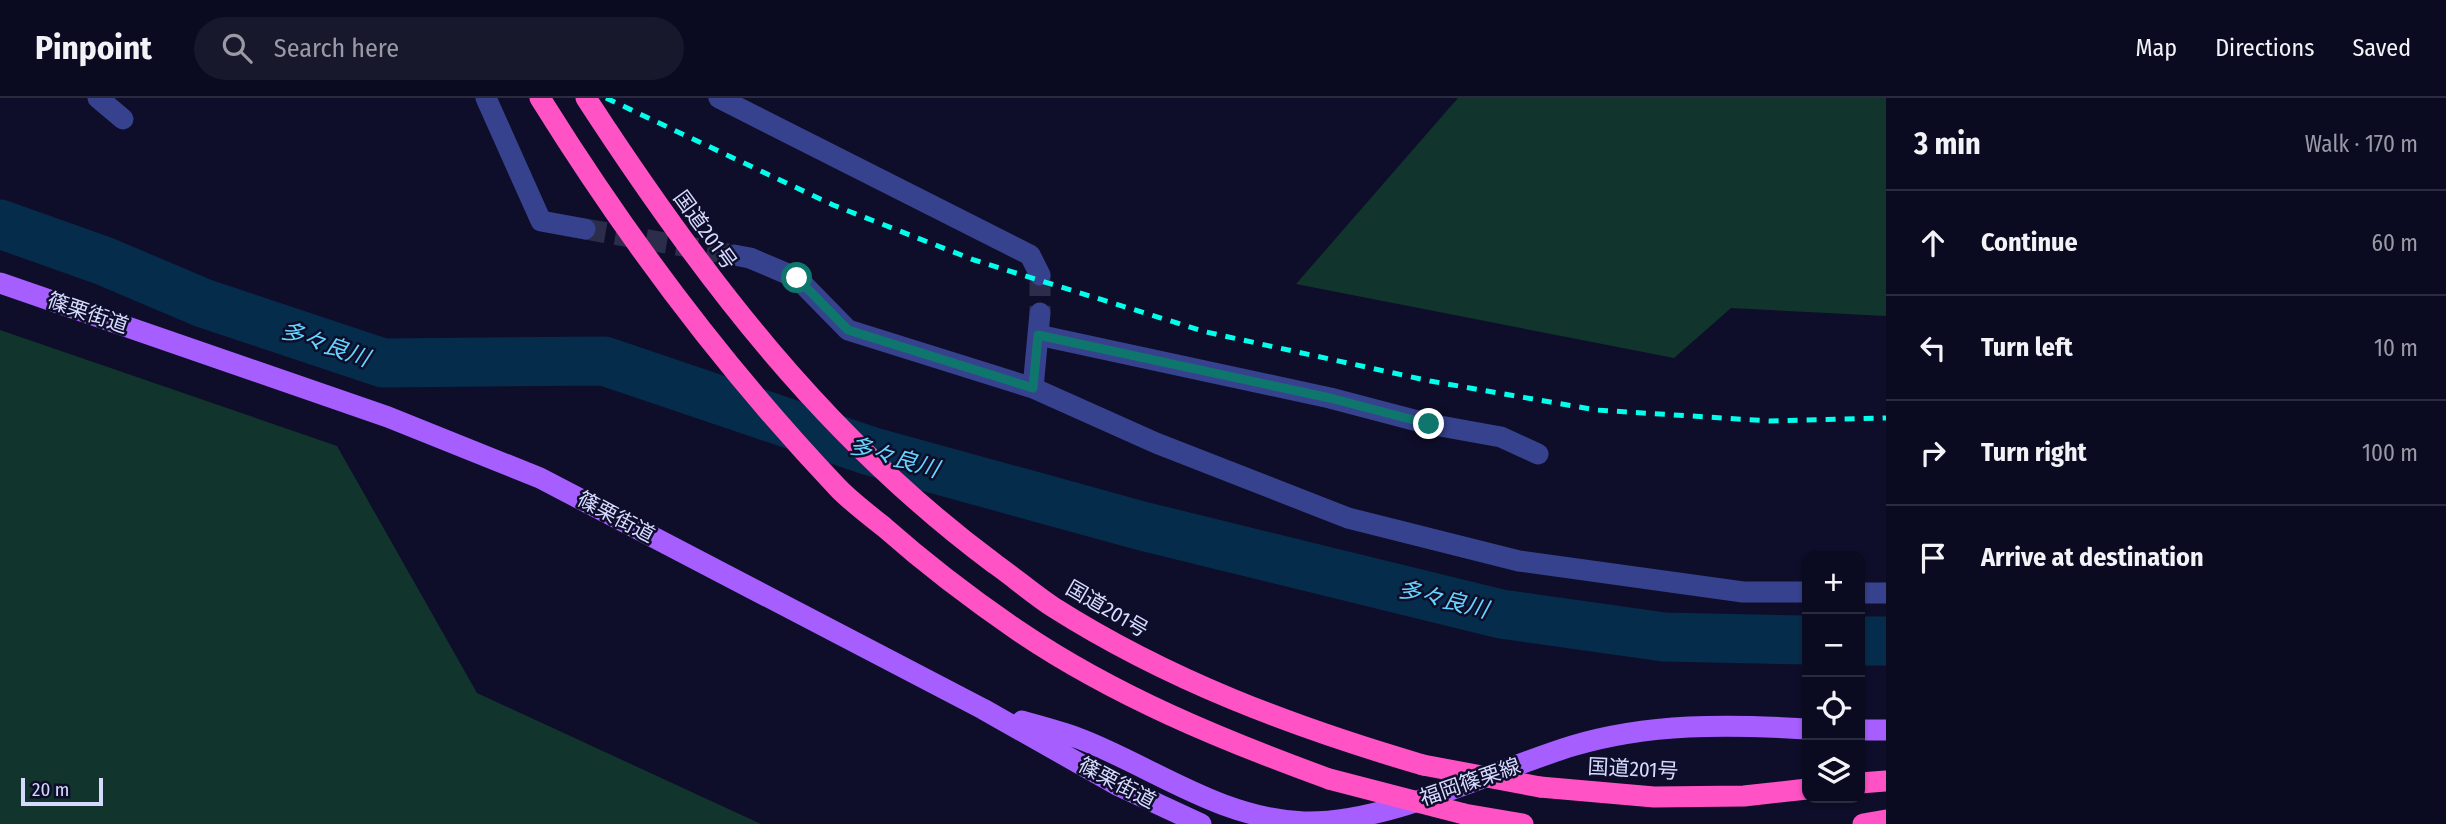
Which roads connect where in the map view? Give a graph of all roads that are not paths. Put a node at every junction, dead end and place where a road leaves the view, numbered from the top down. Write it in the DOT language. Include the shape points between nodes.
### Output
graph roads {
  1 [pos="98,98"];
  2 [pos="486,98"];
  3 [pos="540,98"];
  4 [pos="586,98"];
  5 [pos="719,98"];
  6 [pos="123,119"];
  7 [pos="585,229"];
  8 [pos="734,255"];
  9 [pos="1040,275"];
  10 [pos="0,283"];
  11 [pos="1040,313"];
  12 [pos="1038,335"];
  13 [pos="1033,388"];
  14 [pos="1538,454"];
  15 [pos="1802,592"];
  16 [pos="1865,593"];
  17 [pos="1886,593"];
  18 [pos="984,709"];
  19 [pos="1802,729"];
  20 [pos="1865,730"];
  21 [pos="1886,730"];
  22 [pos="1886,781"];
  23 [pos="1865,783"];
  24 [pos="1802,790"];
  25 [pos="1886,820"];
  26 [pos="1269,822"];
  27 [pos="1201,824"];
  28 [pos="1523,824"];
  29 [pos="1863,824"];
  1 -- 6 [label="street"];
  2 -- 7 [label="street" via="541,221"];
  3 -- 28 [label="highway, bridge" via="656,274 841,491 931,567 1022,633 1139,701 1252,751 1329,779 1464,814"];
  4 -- 24 [label="highway, 国道201号, bridge" via="726,301 822,412 961,539 1052,606 1143,658 1248,708 1423,765 1540,787 1654,797 1744,796"];
  5 -- 9 [label="street" via="1030,255"];
  8 -- 13 [label="street" via="797,278 848,330"];
  10 -- 18 [label="main road, 篠栗街道" via="388,417 540,478"];
  11 -- 12 [label="street"];
  12 -- 13 [label="street"];
  12 -- 14 [label="street" via="1429,424 1501,436"];
  13 -- 15 [label="street" via="1156,443 1348,518 1519,561 1743,592"];
  16 -- 17 [label="street"];
  18 -- 26 [label="main road, 福岡篠栗線" via="1082,739 1214,802"];
  18 -- 27 [label="main road, 篠栗街道" via="1119,786"];
  19 -- 26 [label="main road, 福岡篠栗線" via="1668,727 1574,746 1369,817"];
  20 -- 21 [label="main road"];
  22 -- 23 [label="highway"];
  25 -- 29 [label="highway"];
}
